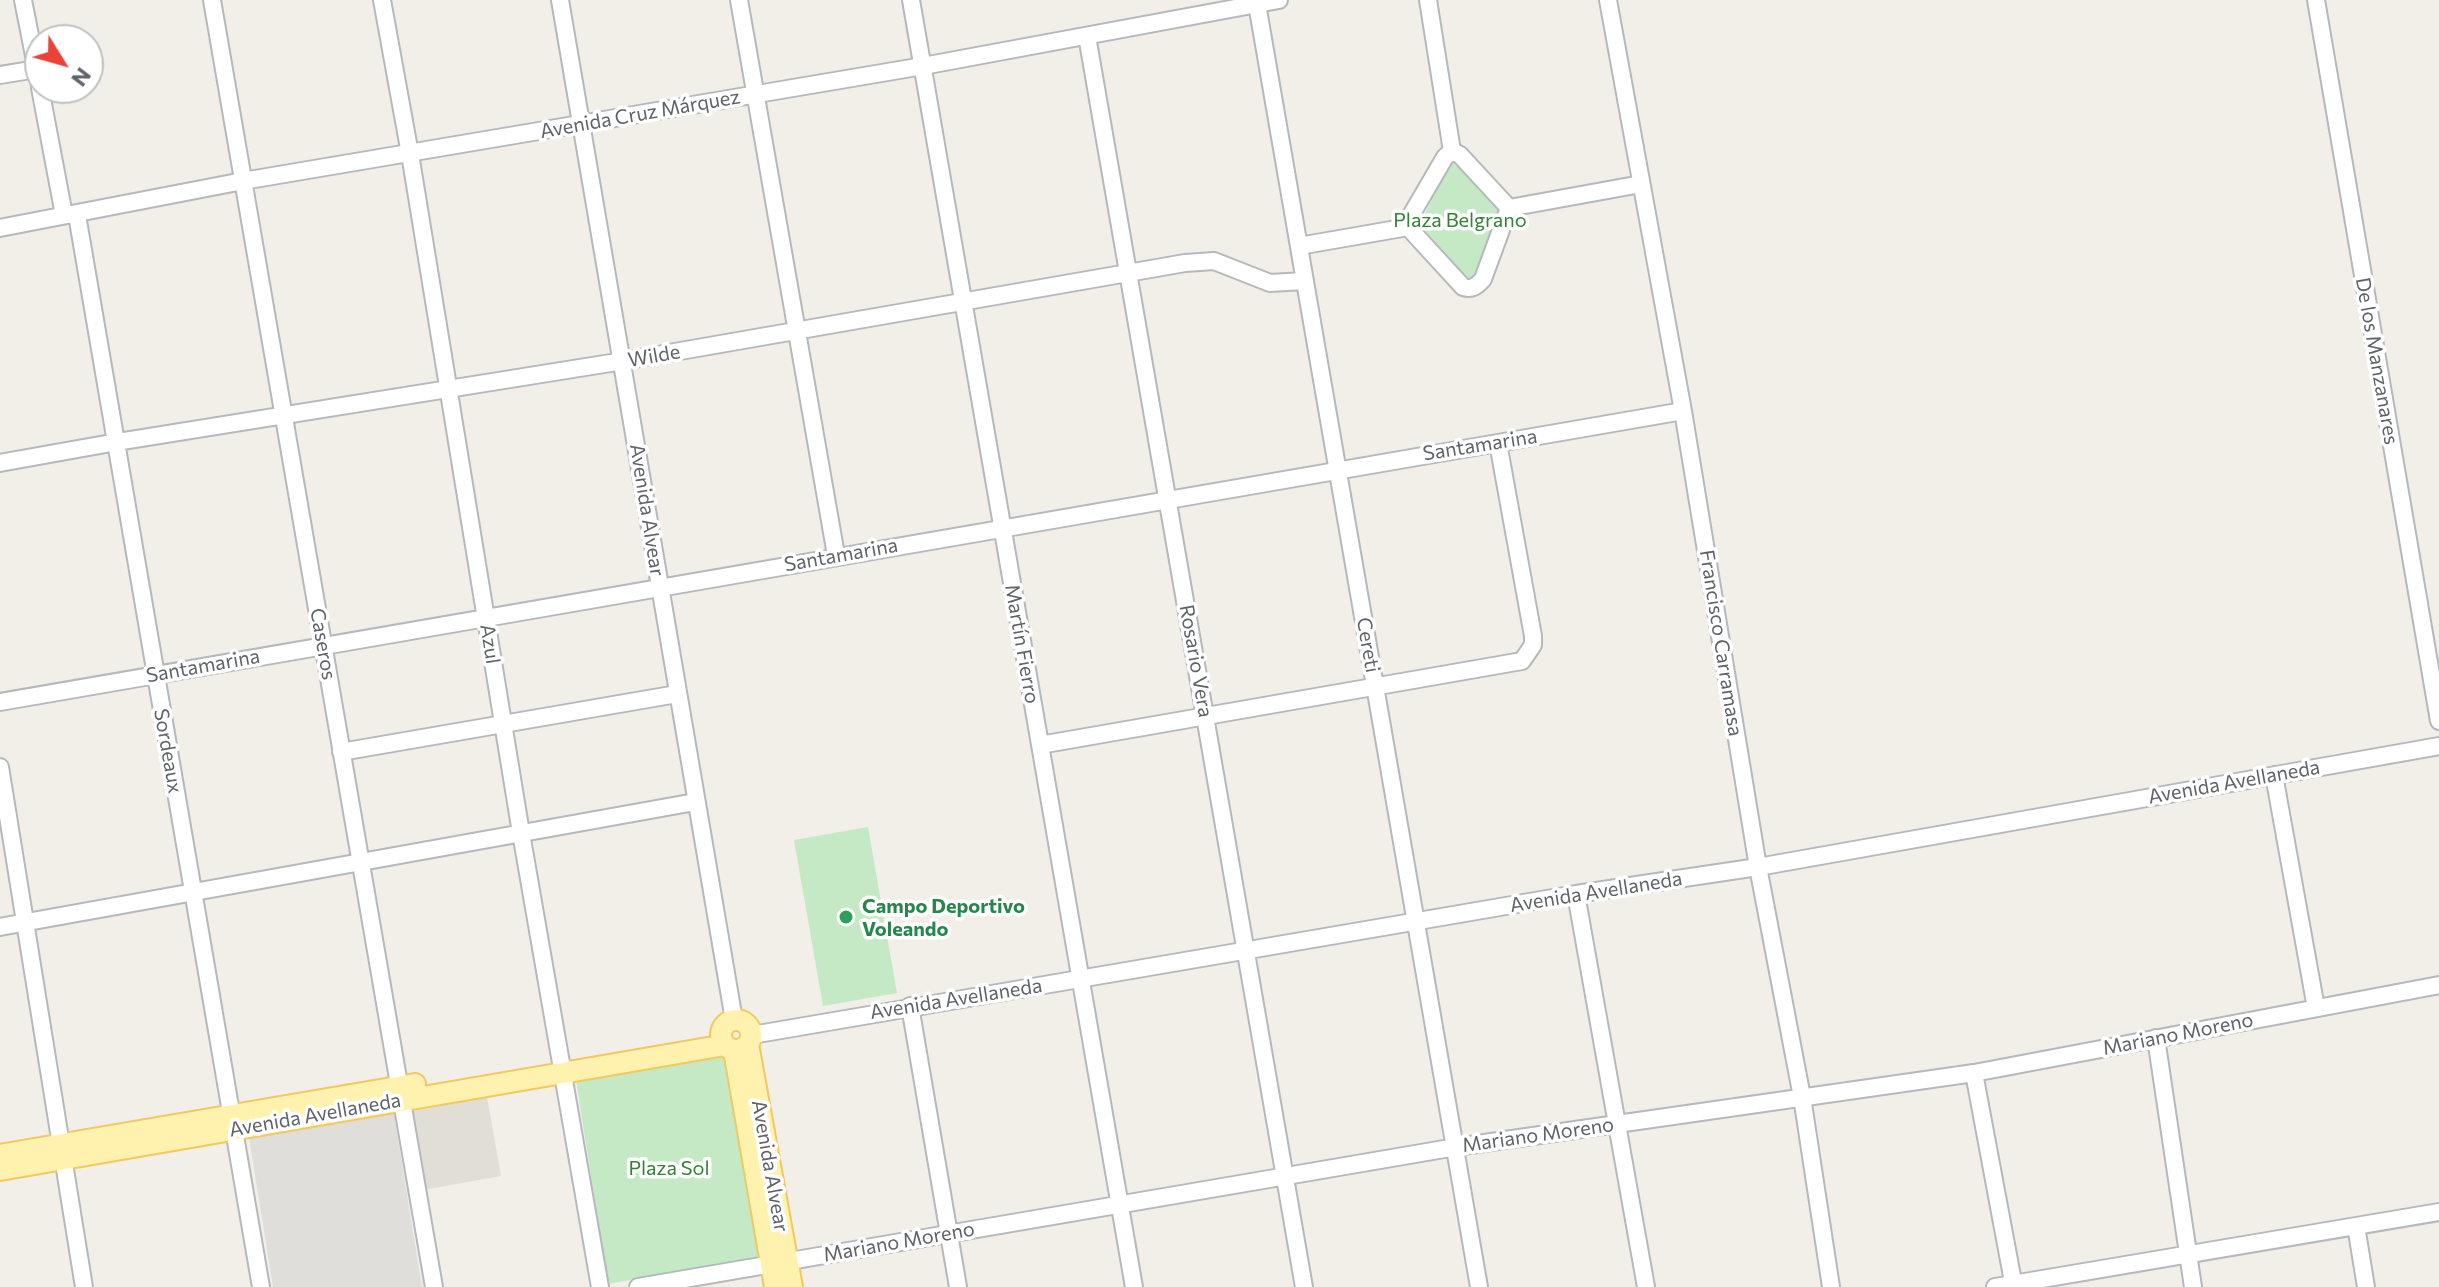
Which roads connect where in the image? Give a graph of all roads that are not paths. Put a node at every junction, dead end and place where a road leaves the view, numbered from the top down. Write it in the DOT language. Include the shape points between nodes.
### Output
graph roads {
  1 [pos="23,0"];
  2 [pos="212,0"];
  3 [pos="382,0"];
  4 [pos="560,0"];
  5 [pos="739,0"];
  6 [pos="911,0"];
  7 [pos="1279,0"];
  8 [pos="1428,0"];
  9 [pos="1608,0"];
  10 [pos="2316,0"];
  11 [pos="1257,4"];
  12 [pos="28,24"];
  13 [pos="1087,36"];
  14 [pos="923,66"];
  15 [pos="24,71"];
  16 [pos="0,75"];
  17 [pos="754,94"];
  18 [pos="44,104"];
  19 [pos="583,125"];
  20 [pos="1452,151"];
  21 [pos="410,154"];
  22 [pos="243,181"];
  23 [pos="1641,184"];
  24 [pos="1509,208"];
  25 [pos="71,215"];
  26 [pos="1408,227"];
  27 [pos="0,228"];
  28 [pos="1299,246"];
  29 [pos="1129,272"];
  30 [pos="1304,281"];
  31 [pos="963,303"];
  32 [pos="797,331"];
  33 [pos="623,361"];
  34 [pos="448,391"];
  35 [pos="1683,411"];
  36 [pos="285,416"];
  37 [pos="117,442"];
  38 [pos="1498,443"];
  39 [pos="0,463"];
  40 [pos="1336,469"];
  41 [pos="1168,498"];
  42 [pos="1002,527"];
  43 [pos="836,555"];
  44 [pos="659,586"];
  45 [pos="486,616"];
  46 [pos="323,645"];
  47 [pos="155,675"];
  48 [pos="1375,688"];
  49 [pos="677,694"];
  50 [pos="0,702"];
  51 [pos="1206,717"];
  52 [pos="2439,721"];
  53 [pos="503,724"];
  54 [pos="1040,745"];
  55 [pos="2439,746"];
  56 [pos="341,752"];
  57 [pos="0,767"];
  58 [pos="2274,775"];
  59 [pos="695,802"];
  60 [pos="521,833"];
  61 [pos="360,861"];
  62 [pos="1758,867"];
  63 [pos="192,890"];
  64 [pos="1576,894"];
  65 [pos="1417,922"];
  66 [pos="24,923"];
  67 [pos="0,927"];
  68 [pos="1245,951"];
  69 [pos="1080,979"];
  70 [pos="2439,985"];
  71 [pos="910,1006"];
  72 [pos="2316,1008"];
  73 [pos="736,1038"];
  74 [pos="2156,1038"];
  75 [pos="562,1065"];
  76 [pos="1974,1073"];
  77 [pos="400,1093"];
  78 [pos="1802,1097"];
  79 [pos="232,1122"];
  80 [pos="1618,1124"];
  81 [pos="1456,1147"];
  82 [pos="61,1152"];
  83 [pos="0,1155"];
  84 [pos="0,1170"];
  85 [pos="1285,1176"];
  86 [pos="1119,1205"];
  87 [pos="2439,1212"];
  88 [pos="2356,1226"];
  89 [pos="949,1234"];
  90 [pos="2188,1255"];
  91 [pos="779,1263"];
  92 [pos="2013,1286"];
  93 [pos="84,1287"];
  94 [pos="261,1287"];
  95 [pos="434,1287"];
  96 [pos="600,1287"];
  97 [pos="638,1287"];
  98 [pos="775,1287"];
  99 [pos="792,1287"];
  100 [pos="958,1287"];
  101 [pos="1134,1287"];
  102 [pos="1304,1287"];
  103 [pos="1479,1287"];
  104 [pos="1646,1287"];
  105 [pos="1831,1287"];
  106 [pos="1995,1287"];
  107 [pos="2193,1287"];
  108 [pos="2366,1287"];
  1 -- 12 [label="street, Sordeaux"];
  2 -- 22 [label="street, Caseros"];
  3 -- 21 [label="street, Azul"];
  4 -- 19 [label="street, Avenida Alvear"];
  5 -- 17 [label="street"];
  6 -- 14 [label="street, Martín Fierro"];
  7 -- 11 [label="street, Avenida Cruz Márquez"];
  8 -- 20 [label="street"];
  9 -- 23 [label="street, Francisco Carramasa"];
  10 -- 52 [label="street, De los Manzanares"];
  11 -- 13 [label="street, Avenida Cruz Márquez"];
  11 -- 28 [label="street, Cereti"];
  13 -- 14 [label="street, Avenida Cruz Márquez"];
  13 -- 29 [label="street, Rosario Vera"];
  14 -- 17 [label="street, Avenida Cruz Márquez"];
  14 -- 31 [label="street, Martín Fierro"];
  15 -- 16 [label="street"];
  17 -- 19 [label="street, Avenida Cruz Márquez"];
  17 -- 32 [label="street"];
  18 -- 25 [label="street, Sordeaux"];
  19 -- 21 [label="street, Avenida Cruz Márquez"];
  19 -- 33 [label="street, Avenida Alvear"];
  20 -- 24 [label="street"];
  20 -- 26 [label="street"];
  21 -- 22 [label="street, Avenida Cruz Márquez"];
  21 -- 34 [label="street, Azul"];
  22 -- 25 [label="street, Avenida Cruz Márquez"];
  22 -- 36 [label="street, Caseros"];
  23 -- 24 [label="street"];
  23 -- 35 [label="street, Francisco Carramasa"];
  24 -- 26 [label="street" via="1483,279 1468,289"];
  25 -- 27 [label="street, Avenida Cruz Márquez"];
  25 -- 37 [label="street, Sordeaux"];
  26 -- 28 [label="street"];
  28 -- 30 [label="street, Cereti"];
  29 -- 30 [label="street, Wilde" via="1203,260 1270,283"];
  29 -- 31 [label="street, Wilde"];
  29 -- 41 [label="street, Rosario Vera"];
  30 -- 40 [label="street, Cereti"];
  31 -- 32 [label="street, Wilde"];
  31 -- 42 [label="street, Martín Fierro"];
  32 -- 33 [label="street, Wilde"];
  32 -- 43 [label="street"];
  33 -- 34 [label="street, Wilde"];
  33 -- 44 [label="street, Avenida Alvear"];
  34 -- 36 [label="street, Wilde"];
  34 -- 45 [label="street, Azul"];
  35 -- 38 [label="street, Santamarina"];
  35 -- 62 [label="street, Francisco Carramasa"];
  36 -- 37 [label="street, Wilde"];
  36 -- 46 [label="street, Caseros"];
  37 -- 39 [label="street, Wilde"];
  37 -- 47 [label="street, Sordeaux"];
  38 -- 40 [label="street, Santamarina"];
  38 -- 48 [label="street" via="1533,636 1529,653 1515,664"];
  40 -- 41 [label="street, Santamarina"];
  40 -- 48 [label="street, Cereti"];
  41 -- 42 [label="street, Santamarina"];
  41 -- 51 [label="street, Rosario Vera"];
  42 -- 43 [label="street, Santamarina"];
  42 -- 54 [label="street, Martín Fierro"];
  43 -- 44 [label="street, Santamarina"];
  44 -- 45 [label="street, Santamarina"];
  44 -- 49 [label="street, Avenida Alvear"];
  45 -- 46 [label="street, Santamarina"];
  45 -- 53 [label="street, Azul"];
  46 -- 47 [label="street, Santamarina"];
  46 -- 56 [label="street, Caseros"];
  47 -- 50 [label="street, Santamarina"];
  47 -- 63 [label="street, Sordeaux"];
  48 -- 51 [label="street"];
  48 -- 65 [label="street, Cereti"];
  49 -- 53 [label="street"];
  49 -- 59 [label="street, Avenida Alvear"];
  51 -- 54 [label="street"];
  51 -- 68 [label="street, Rosario Vera"];
  53 -- 56 [label="street"];
  53 -- 60 [label="street, Azul"];
  54 -- 69 [label="street, Martín Fierro"];
  55 -- 58 [label="street, Avenida Avellaneda"];
  56 -- 61 [label="street, Caseros"];
  57 -- 66 [label="street"];
  58 -- 62 [label="street, Avenida Avellaneda"];
  58 -- 72 [label="street"];
  59 -- 60 [label="street"];
  59 -- 73 [label="street, Avenida Alvear"];
  60 -- 61 [label="street"];
  60 -- 75 [label="street, Azul"];
  61 -- 63 [label="street"];
  61 -- 77 [label="street, Caseros"];
  62 -- 64 [label="street, Avenida Avellaneda"];
  62 -- 78 [label="street, Francisco Carramasa"];
  63 -- 66 [label="street"];
  63 -- 79 [label="street, Sordeaux"];
  64 -- 65 [label="street, Avenida Avellaneda"];
  64 -- 80 [label="street"];
  65 -- 68 [label="street, Avenida Avellaneda"];
  65 -- 81 [label="street, Cereti"];
  66 -- 67 [label="street"];
  66 -- 82 [label="street"];
  68 -- 69 [label="street, Avenida Avellaneda"];
  68 -- 85 [label="street, Rosario Vera"];
  69 -- 71 [label="street, Avenida Avellaneda"];
  69 -- 86 [label="street, Martín Fierro"];
  70 -- 72 [label="street, Mariano Moreno"];
  71 -- 73 [label="street, Avenida Avellaneda"];
  71 -- 89 [label="street"];
  72 -- 74 [label="street, Mariano Moreno"];
  73 -- 75 [label="main road, Avenida Avellaneda"];
  73 -- 91 [label="main road, Avenida Alvear"];
  74 -- 76 [label="street, Mariano Moreno"];
  74 -- 90 [label="street"];
  75 -- 77 [label="main road, Avenida Avellaneda"];
  75 -- 96 [label="street, Azul"];
  76 -- 78 [label="street, Mariano Moreno"];
  76 -- 92 [label="street"];
  77 -- 79 [label="main road, Avenida Avellaneda"];
  77 -- 95 [label="street, Caseros"];
  78 -- 80 [label="street, Mariano Moreno"];
  78 -- 105 [label="street, Francisco Carramasa"];
  79 -- 82 [label="main road, Avenida Avellaneda"];
  79 -- 94 [label="street, Sordeaux"];
  80 -- 81 [label="street, Mariano Moreno"];
  80 -- 104 [label="street"];
  81 -- 85 [label="street, Mariano Moreno"];
  81 -- 103 [label="street, Cereti"];
  82 -- 83 [label="main road, Avenida Avellaneda"];
  82 -- 84 [label="main road, Avenida Avellaneda"];
  82 -- 93 [label="street"];
  85 -- 86 [label="street, Mariano Moreno"];
  85 -- 102 [label="street, Rosario Vera"];
  86 -- 89 [label="street, Mariano Moreno"];
  86 -- 101 [label="street, Martín Fierro"];
  87 -- 88 [label="street"];
  88 -- 90 [label="street"];
  88 -- 108 [label="street"];
  89 -- 91 [label="street, Mariano Moreno"];
  89 -- 100 [label="street"];
  90 -- 92 [label="street"];
  90 -- 107 [label="street"];
  91 -- 97 [label="street, Mariano Moreno"];
  91 -- 98 [label="main road, Avenida Alvear"];
  91 -- 99 [label="main road, Avenida Alvear"];
  92 -- 106 [label="street"];
}
